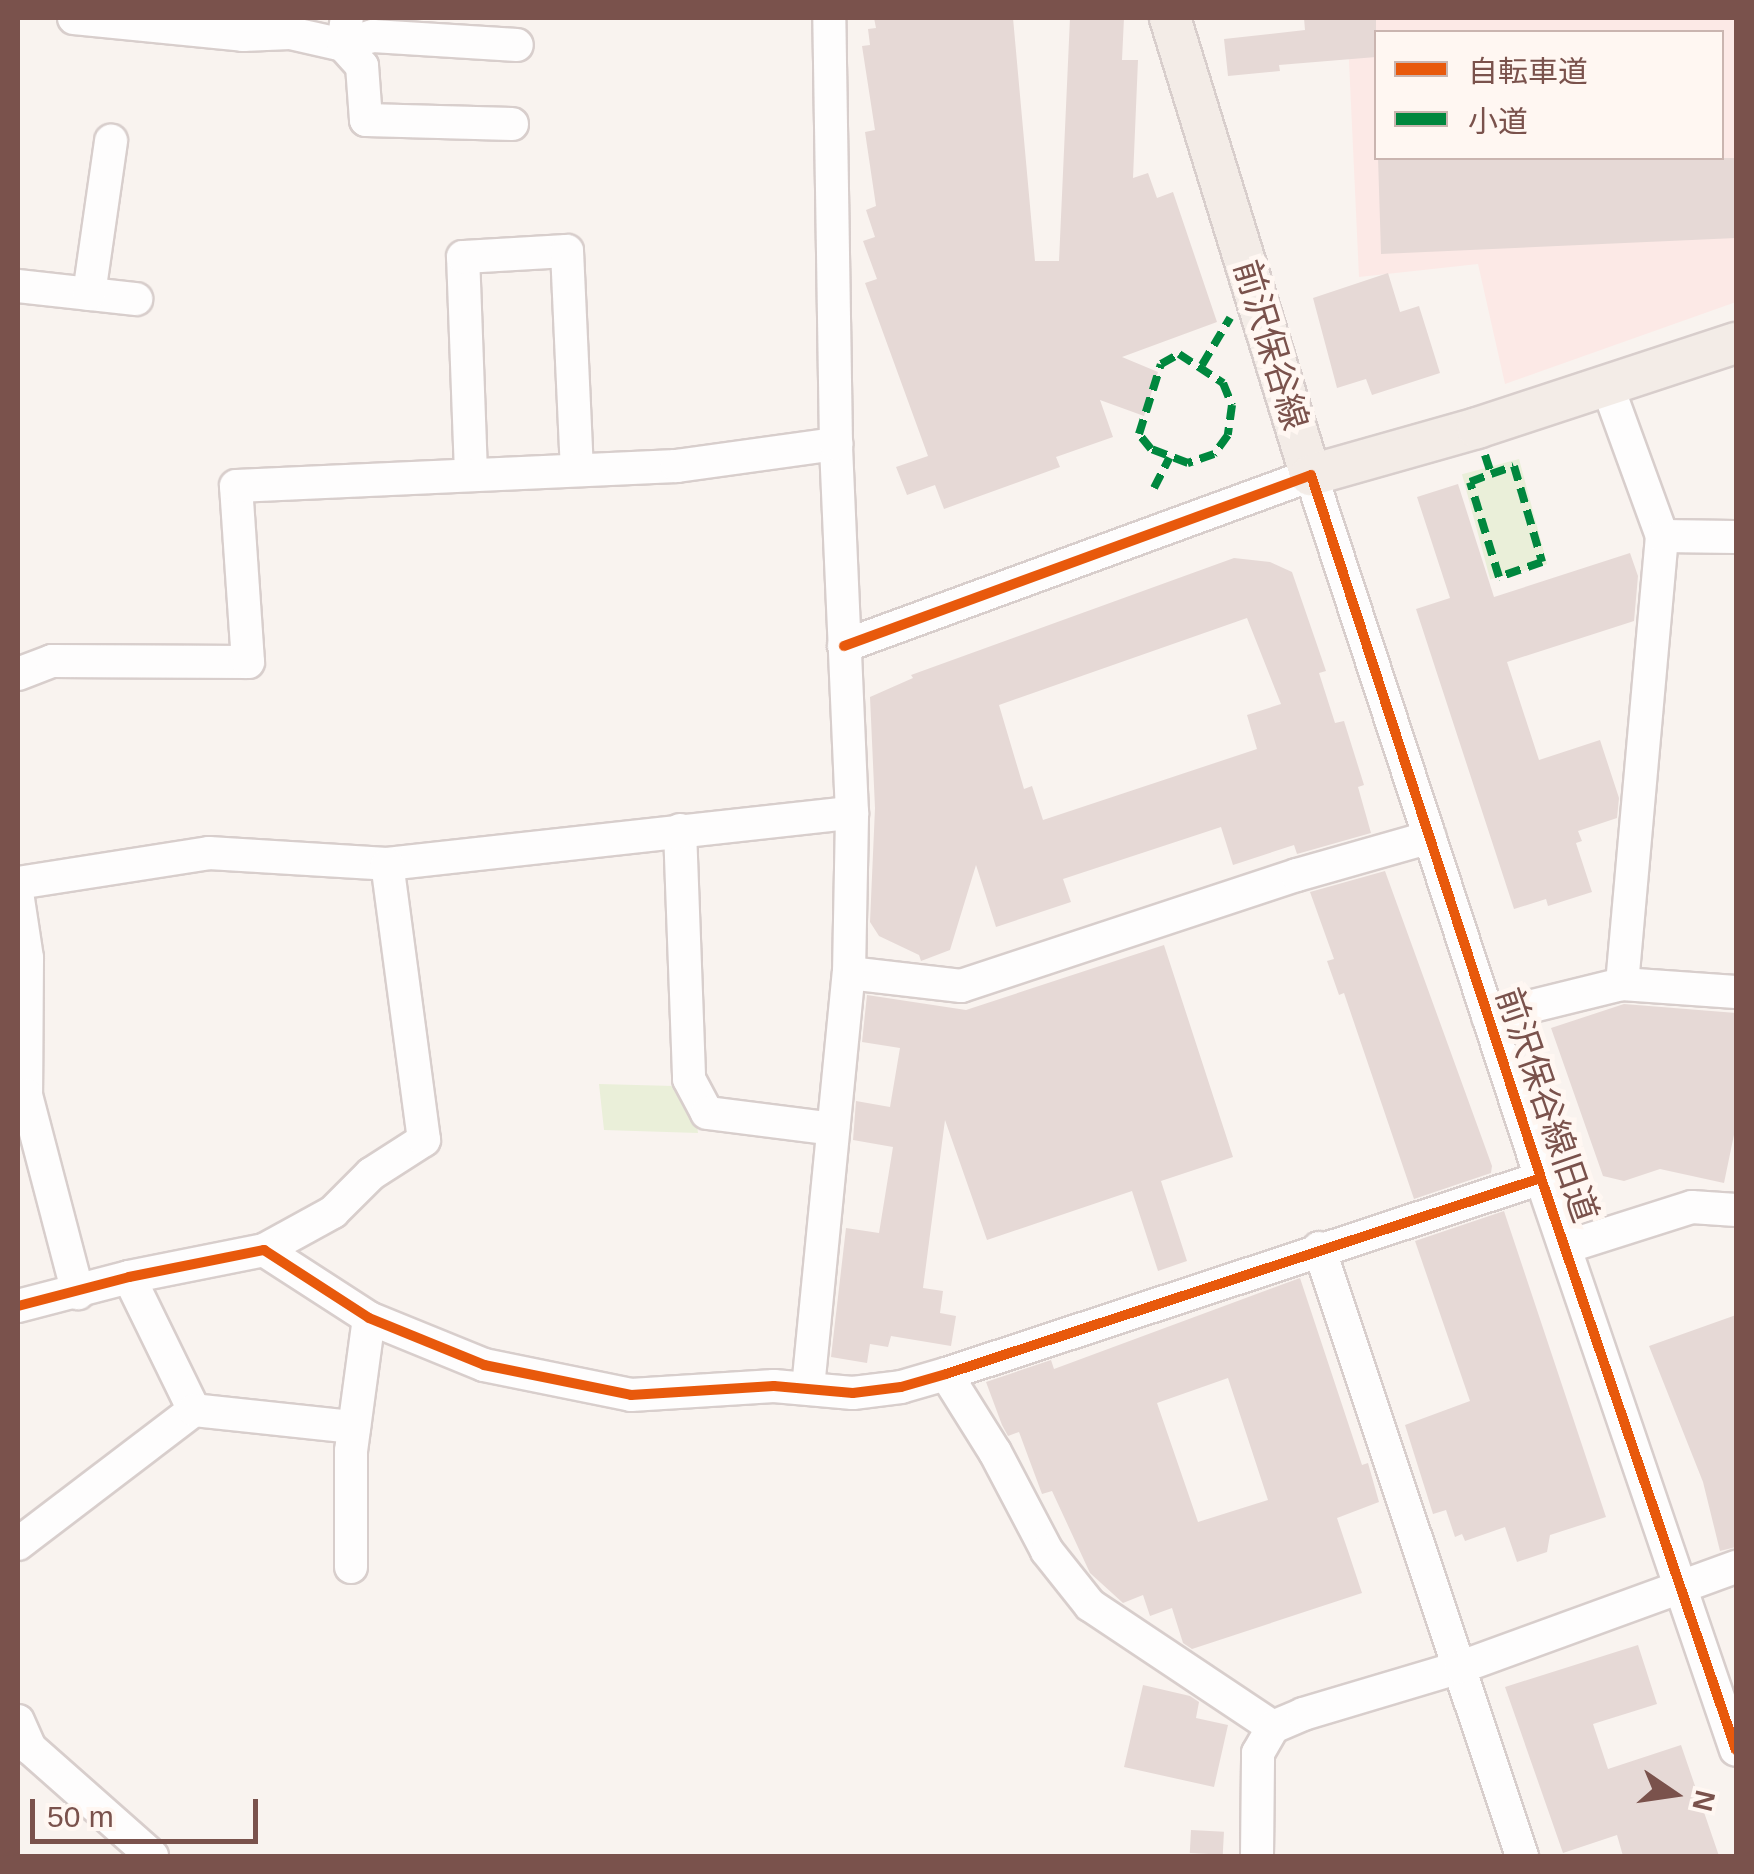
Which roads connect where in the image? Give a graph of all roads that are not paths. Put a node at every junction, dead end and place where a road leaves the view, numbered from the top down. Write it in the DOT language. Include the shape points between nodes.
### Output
graph roads {
  1 [pos="74,18"];
  2 [pos="829,18"];
  3 [pos="1170,18"];
  4 [pos="345,31"];
  5 [pos="517,45"];
  6 [pos="512,124"];
  7 [pos="111,142"];
  8 [pos="18,286"];
  9 [pos="89,294"];
  10 [pos="136,299"];
  11 [pos="1736,343"];
  12 [pos="1606,385"];
  13 [pos="836,444"];
  14 [pos="577,470"];
  15 [pos="471,473"];
  16 [pos="1312,476"];
  17 [pos="1662,536"];
  18 [pos="1736,538"];
  19 [pos="844,646"];
  20 [pos="18,674"];
  21 [pos="852,813"];
  22 [pos="680,830"];
  23 [pos="1430,837"];
  24 [pos="388,864"];
  25 [pos="18,883"];
  26 [pos="18,899"];
  27 [pos="850,973"];
  28 [pos="1622,984"];
  29 [pos="1736,992"];
  30 [pos="1488,1017"];
  31 [pos="833,1129"];
  32 [pos="1541,1178"];
  33 [pos="1736,1210"];
  34 [pos="1566,1247"];
  35 [pos="1319,1248"];
  36 [pos="264,1250"];
  37 [pos="129,1276"];
  38 [pos="78,1293"];
  39 [pos="18,1306"];
  40 [pos="369,1318"];
  41 [pos="946,1374"];
  42 [pos="808,1388"];
  43 [pos="194,1410"];
  44 [pos="354,1427"];
  45 [pos="18,1544"];
  46 [pos="350,1567"];
  47 [pos="1736,1567"];
  48 [pos="1680,1586"];
  49 [pos="1460,1667"];
  50 [pos="1273,1728"];
  51 [pos="22,1739"];
  52 [pos="1736,1750"];
  53 [pos="152,1856"];
  54 [pos="1256,1856"];
  55 [pos="1522,1856"];
  1 -- 4 [label="street" via="243,35"];
  2 -- 13 [label="street"];
  3 -- 16 [label="main road, 前沢保谷線"];
  4 -- 5 [label="street"];
  4 -- 6 [label="street" via="362,66 366,120"];
  7 -- 9 [label="street"];
  8 -- 9 [label="street"];
  9 -- 10 [label="street"];
  11 -- 12 [label="main road, 前沢保谷線"];
  12 -- 16 [label="main road, 前沢保谷線"];
  12 -- 17 [label="street"];
  13 -- 14 [label="street" via="677,466"];
  13 -- 19 [label="street"];
  14 -- 15 [label="street"];
  14 -- 15 [label="street" via="567,251 462,256"];
  15 -- 20 [label="street" via="236,486 248,662 52,661"];
  16 -- 19 [label="street"];
  16 -- 23 [label="street, 前沢保谷線旧道"];
  17 -- 18 [label="street"];
  17 -- 28 [label="street"];
  19 -- 21 [label="street"];
  21 -- 22 [label="street"];
  21 -- 27 [label="street"];
  22 -- 24 [label="street"];
  22 -- 31 [label="street" via="689,1079 707,1114"];
  23 -- 27 [label="street" via="962,986"];
  23 -- 30 [label="street, 前沢保谷線旧道"];
  24 -- 25 [label="street" via="209,852"];
  24 -- 36 [label="street" via="424,1140 371,1174 333,1212"];
  26 -- 38 [label="street" via="27,958 26,1096"];
  27 -- 31 [label="street"];
  28 -- 29 [label="street"];
  28 -- 30 [label="street"];
  30 -- 32 [label="street, 前沢保谷線旧道"];
  31 -- 42 [label="street"];
  32 -- 34 [label="street, 前沢保谷線旧道"];
  32 -- 35 [label="street"];
  33 -- 34 [label="street" via="1692,1206"];
  34 -- 48 [label="street, 前沢保谷線旧道"];
  35 -- 41 [label="street"];
  35 -- 49 [label="street"];
  36 -- 37 [label="street"];
  36 -- 40 [label="street"];
  37 -- 38 [label="street"];
  37 -- 43 [label="street"];
  38 -- 39 [label="street"];
  40 -- 42 [label="street" via="484,1365 580,1388 631,1395"];
  40 -- 44 [label="street"];
  41 -- 42 [label="street" via="854,1392"];
  41 -- 50 [label="street" via="1047,1550 1090,1605"];
  43 -- 44 [label="street"];
  43 -- 45 [label="street"];
  44 -- 46 [label="street"];
  47 -- 48 [label="street"];
  48 -- 49 [label="street"];
  48 -- 52 [label="street, 前沢保谷線旧道"];
  49 -- 50 [label="street"];
  49 -- 55 [label="street"];
  50 -- 54 [label="street" via="1258,1753"];
  51 -- 53 [label="street"];
}
